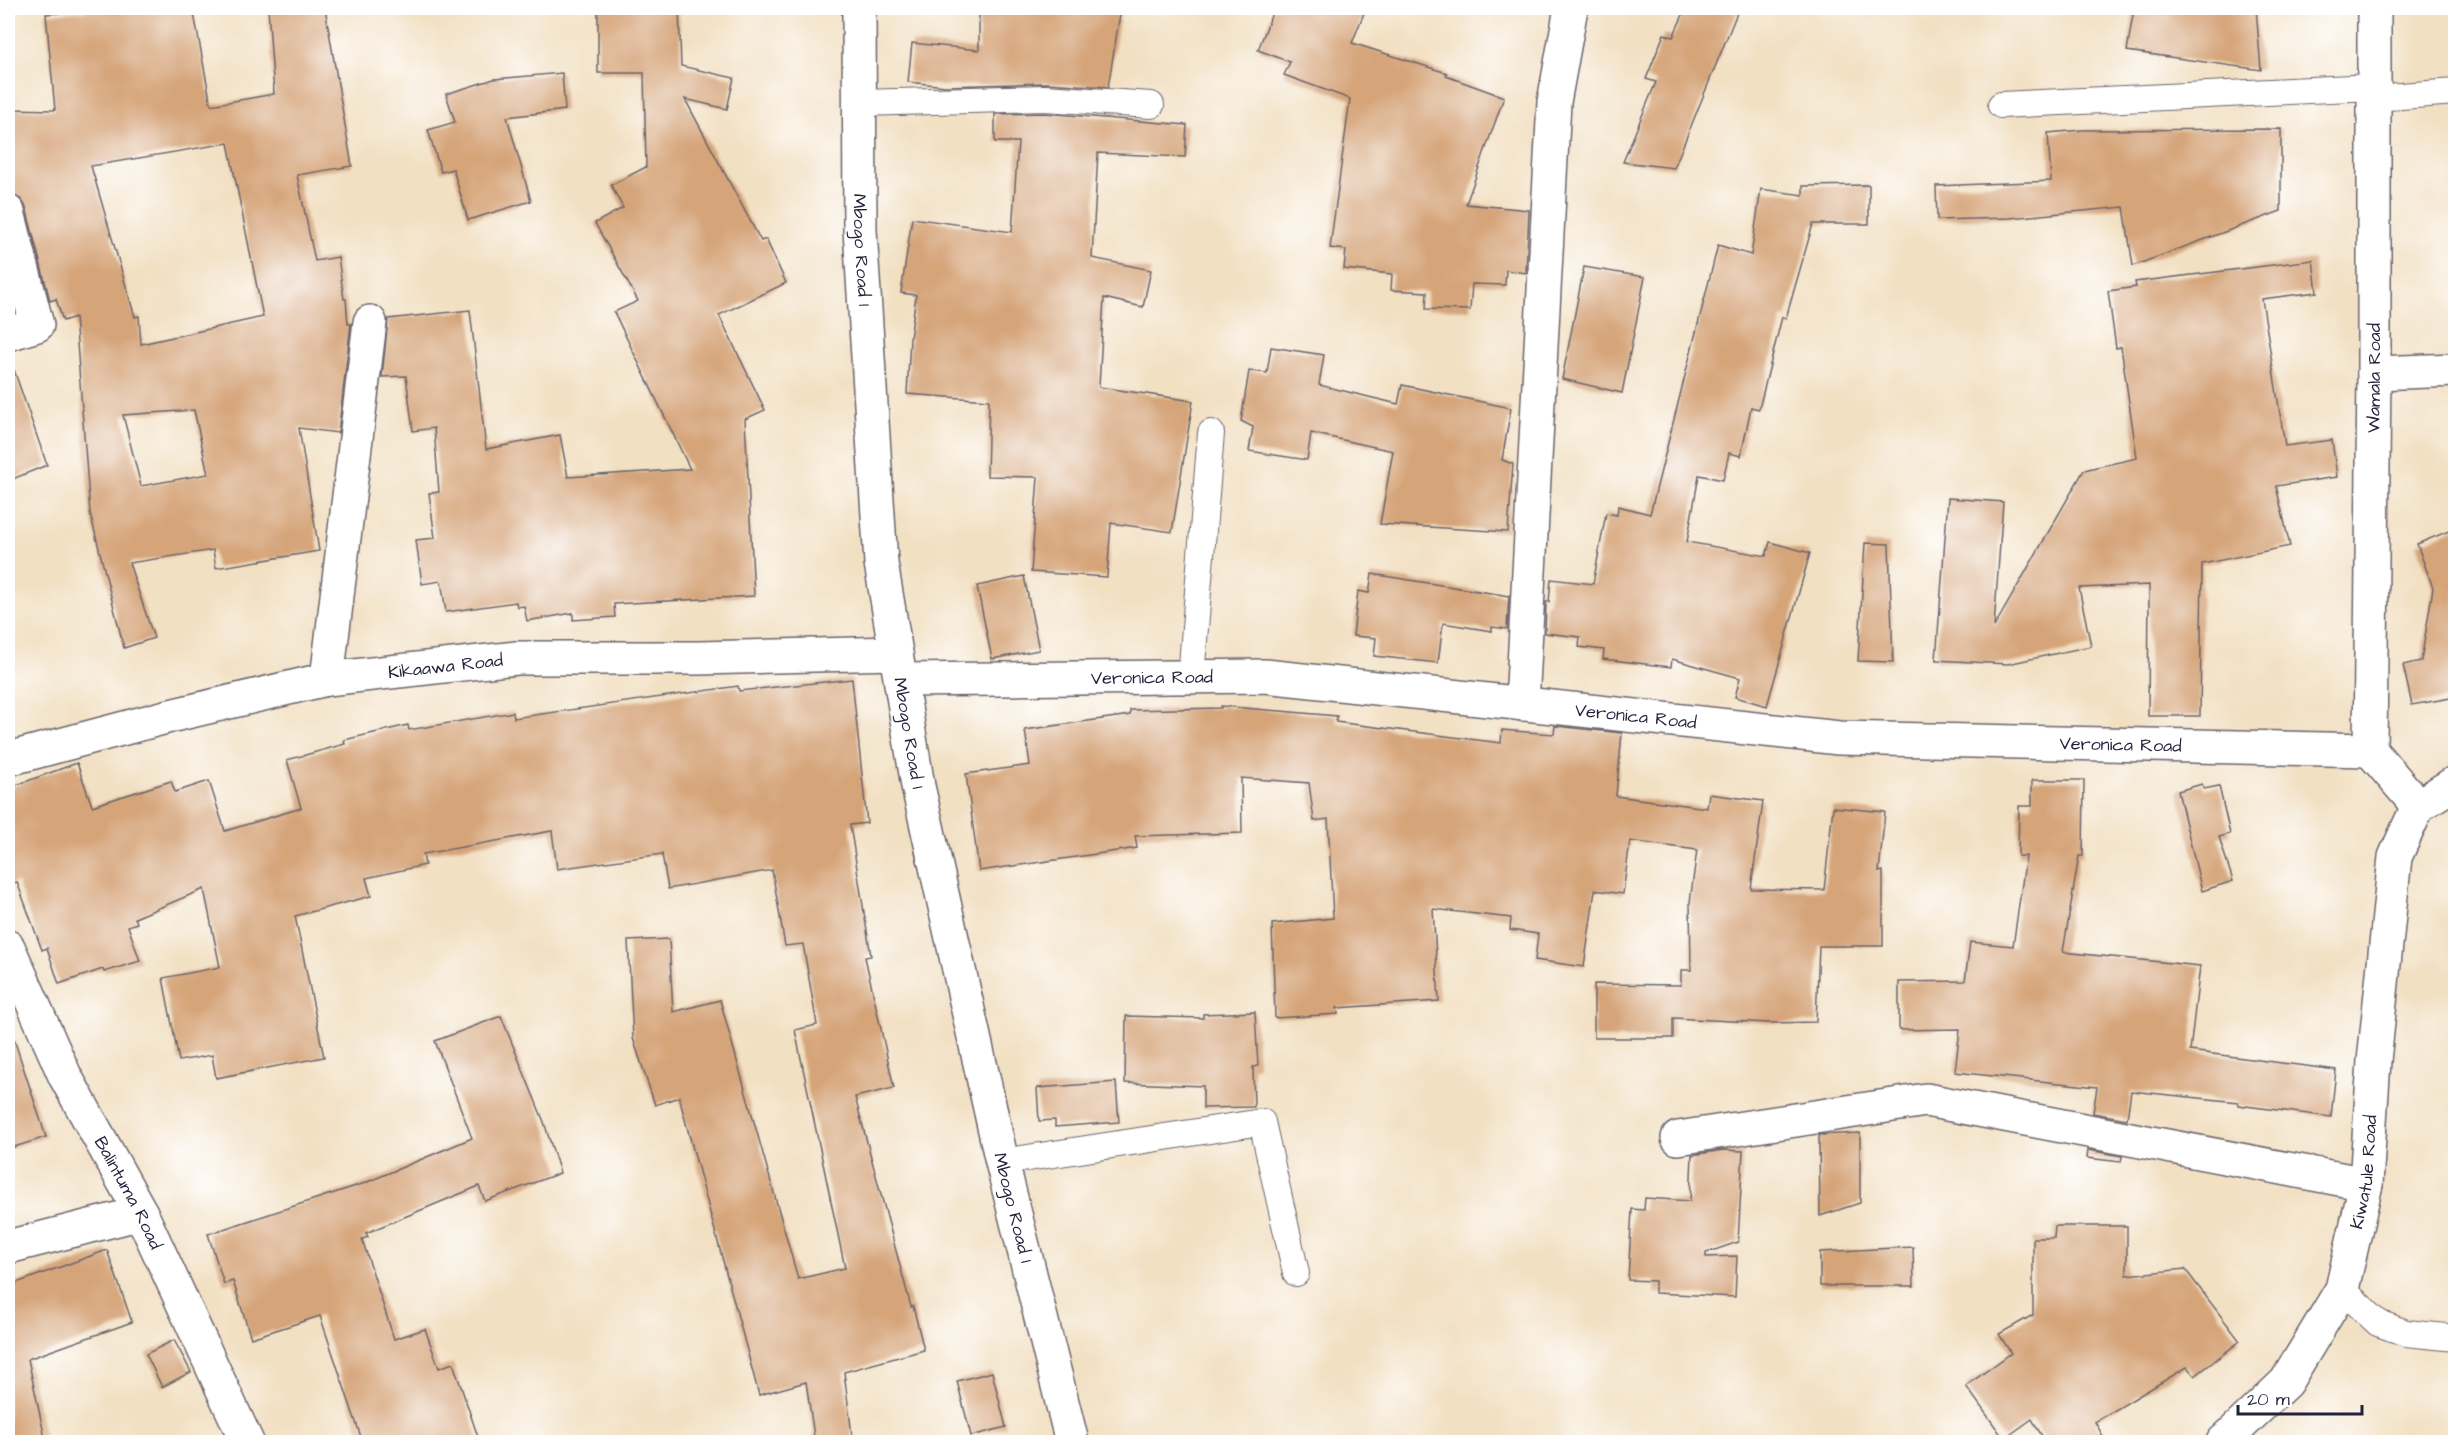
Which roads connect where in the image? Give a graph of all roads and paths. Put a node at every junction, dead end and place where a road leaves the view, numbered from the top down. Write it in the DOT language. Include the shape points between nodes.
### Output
graph roads {
  1 [pos="860,8"];
  2 [pos="1571,8"];
  3 [pos="2373,8"];
  4 [pos="2372,92"];
  5 [pos="2456,92"];
  6 [pos="860,103"];
  7 [pos="1151,105"];
  8 [pos="2001,105"];
  9 [pos="8,212"];
  10 [pos="370,322"];
  11 [pos="8,334"];
  12 [pos="2456,370"];
  13 [pos="2374,373"];
  14 [pos="1211,433"];
  15 [pos="899,667"];
  16 [pos="1191,677"];
  17 [pos="327,679"];
  18 [pos="1522,704"];
  19 [pos="2370,750"];
  20 [pos="8,759"];
  21 [pos="2456,782"];
  22 [pos="2418,806"];
  23 [pos="8,947"];
  24 [pos="1678,1138"];
  25 [pos="1002,1162"];
  26 [pos="2366,1184"];
  27 [pos="141,1213"];
  28 [pos="8,1247"];
  29 [pos="1296,1273"];
  30 [pos="2342,1289"];
  31 [pos="2456,1338"];
  32 [pos="247,1443"];
  33 [pos="1072,1443"];
  34 [pos="2223,1443"];
  1 -- 6 [label="street, Mbogo Road 1"];
  2 -- 18 [label="street" via="1554,102"];
  3 -- 4 [label="street, Wamala Road"];
  4 -- 5 [label="lane"];
  4 -- 8 [label="lane"];
  4 -- 13 [label="street, Wamala Road"];
  6 -- 7 [label="lane" via="1045,98"];
  6 -- 15 [label="street, Mbogo Road 1" via="860,230 881,563"];
  9 -- 11 [label="street" via="37,325"];
  10 -- 17 [label="street"];
  12 -- 13 [label="street"];
  13 -- 19 [label="street, Wamala Road"];
  14 -- 16 [label="lane"];
  15 -- 16 [label="street, Veronica Road"];
  15 -- 17 [label="street, Kikaawa Road" via="699,658 517,658"];
  15 -- 25 [label="street, Mbogo Road 1" via="918,786"];
  16 -- 18 [label="street, Veronica Road" via="1265,676"];
  17 -- 20 [label="street, Kikaawa Road"];
  18 -- 19 [label="street, Veronica Road" via="1839,738"];
  19 -- 22 [label="street"];
  21 -- 22 [label="street"];
  22 -- 26 [label="street, Kiwatule Road" via="2395,858"];
  23 -- 27 [label="street, Balintuma Road" via="65,1076"];
  24 -- 26 [label="street" via="1926,1100"];
  25 -- 29 [label="lane" via="1262,1122"];
  25 -- 33 [label="street, Mbogo Road 1"];
  26 -- 30 [label="street, Kiwatule Road"];
  27 -- 28 [label="street"];
  27 -- 32 [label="street, Balintuma Road"];
  30 -- 31 [label="lane" via="2378,1323 2406,1333"];
  30 -- 34 [label="street, Kiwatule Road" via="2286,1382"];
}
